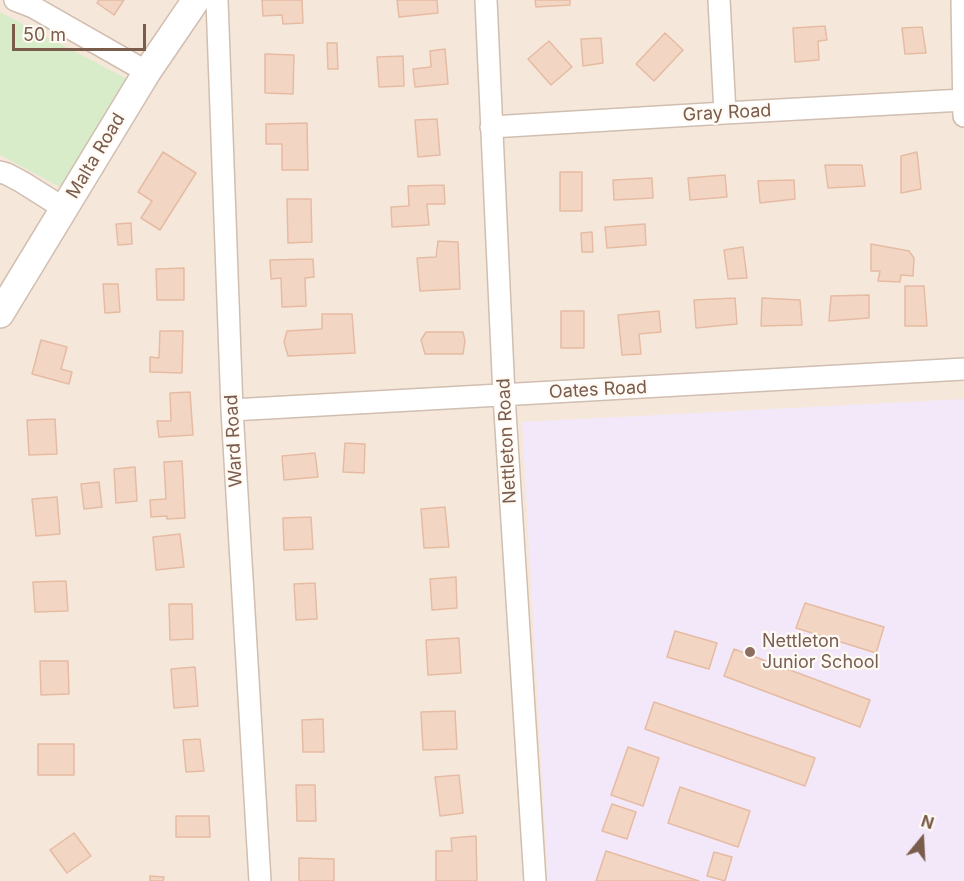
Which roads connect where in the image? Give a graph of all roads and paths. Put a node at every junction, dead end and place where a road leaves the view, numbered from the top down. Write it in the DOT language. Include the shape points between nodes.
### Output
graph roads {
  1 [pos="15,0"];
  2 [pos="196,0"];
  3 [pos="217,0"];
  4 [pos="486,0"];
  5 [pos="719,0"];
  6 [pos="962,0"];
  7 [pos="147,72"];
  8 [pos="964,108"];
  9 [pos="724,113"];
  10 [pos="490,127"];
  11 [pos="0,172"];
  12 [pos="64,209"];
  13 [pos="0,314"];
  14 [pos="964,369"];
  15 [pos="504,396"];
  16 [pos="232,410"];
  17 [pos="260,881"];
  18 [pos="535,881"];
  1 -- 7 [label="street"];
  2 -- 7 [label="street, Malta Road"];
  3 -- 16 [label="street, Ward Road"];
  4 -- 10 [label="street, Nettleton Road"];
  5 -- 9 [label="street"];
  6 -- 8 [label="street"];
  7 -- 12 [label="street, Malta Road"];
  8 -- 9 [label="street, Gray Road"];
  9 -- 10 [label="street, Gray Road"];
  10 -- 15 [label="street, Nettleton Road"];
  11 -- 12 [label="street"];
  12 -- 13 [label="street, Malta Road"];
  14 -- 15 [label="street, Oates Road"];
  15 -- 16 [label="street, Oates Road"];
  15 -- 18 [label="street, Nettleton Road"];
  16 -- 17 [label="street, Ward Road"];
}
